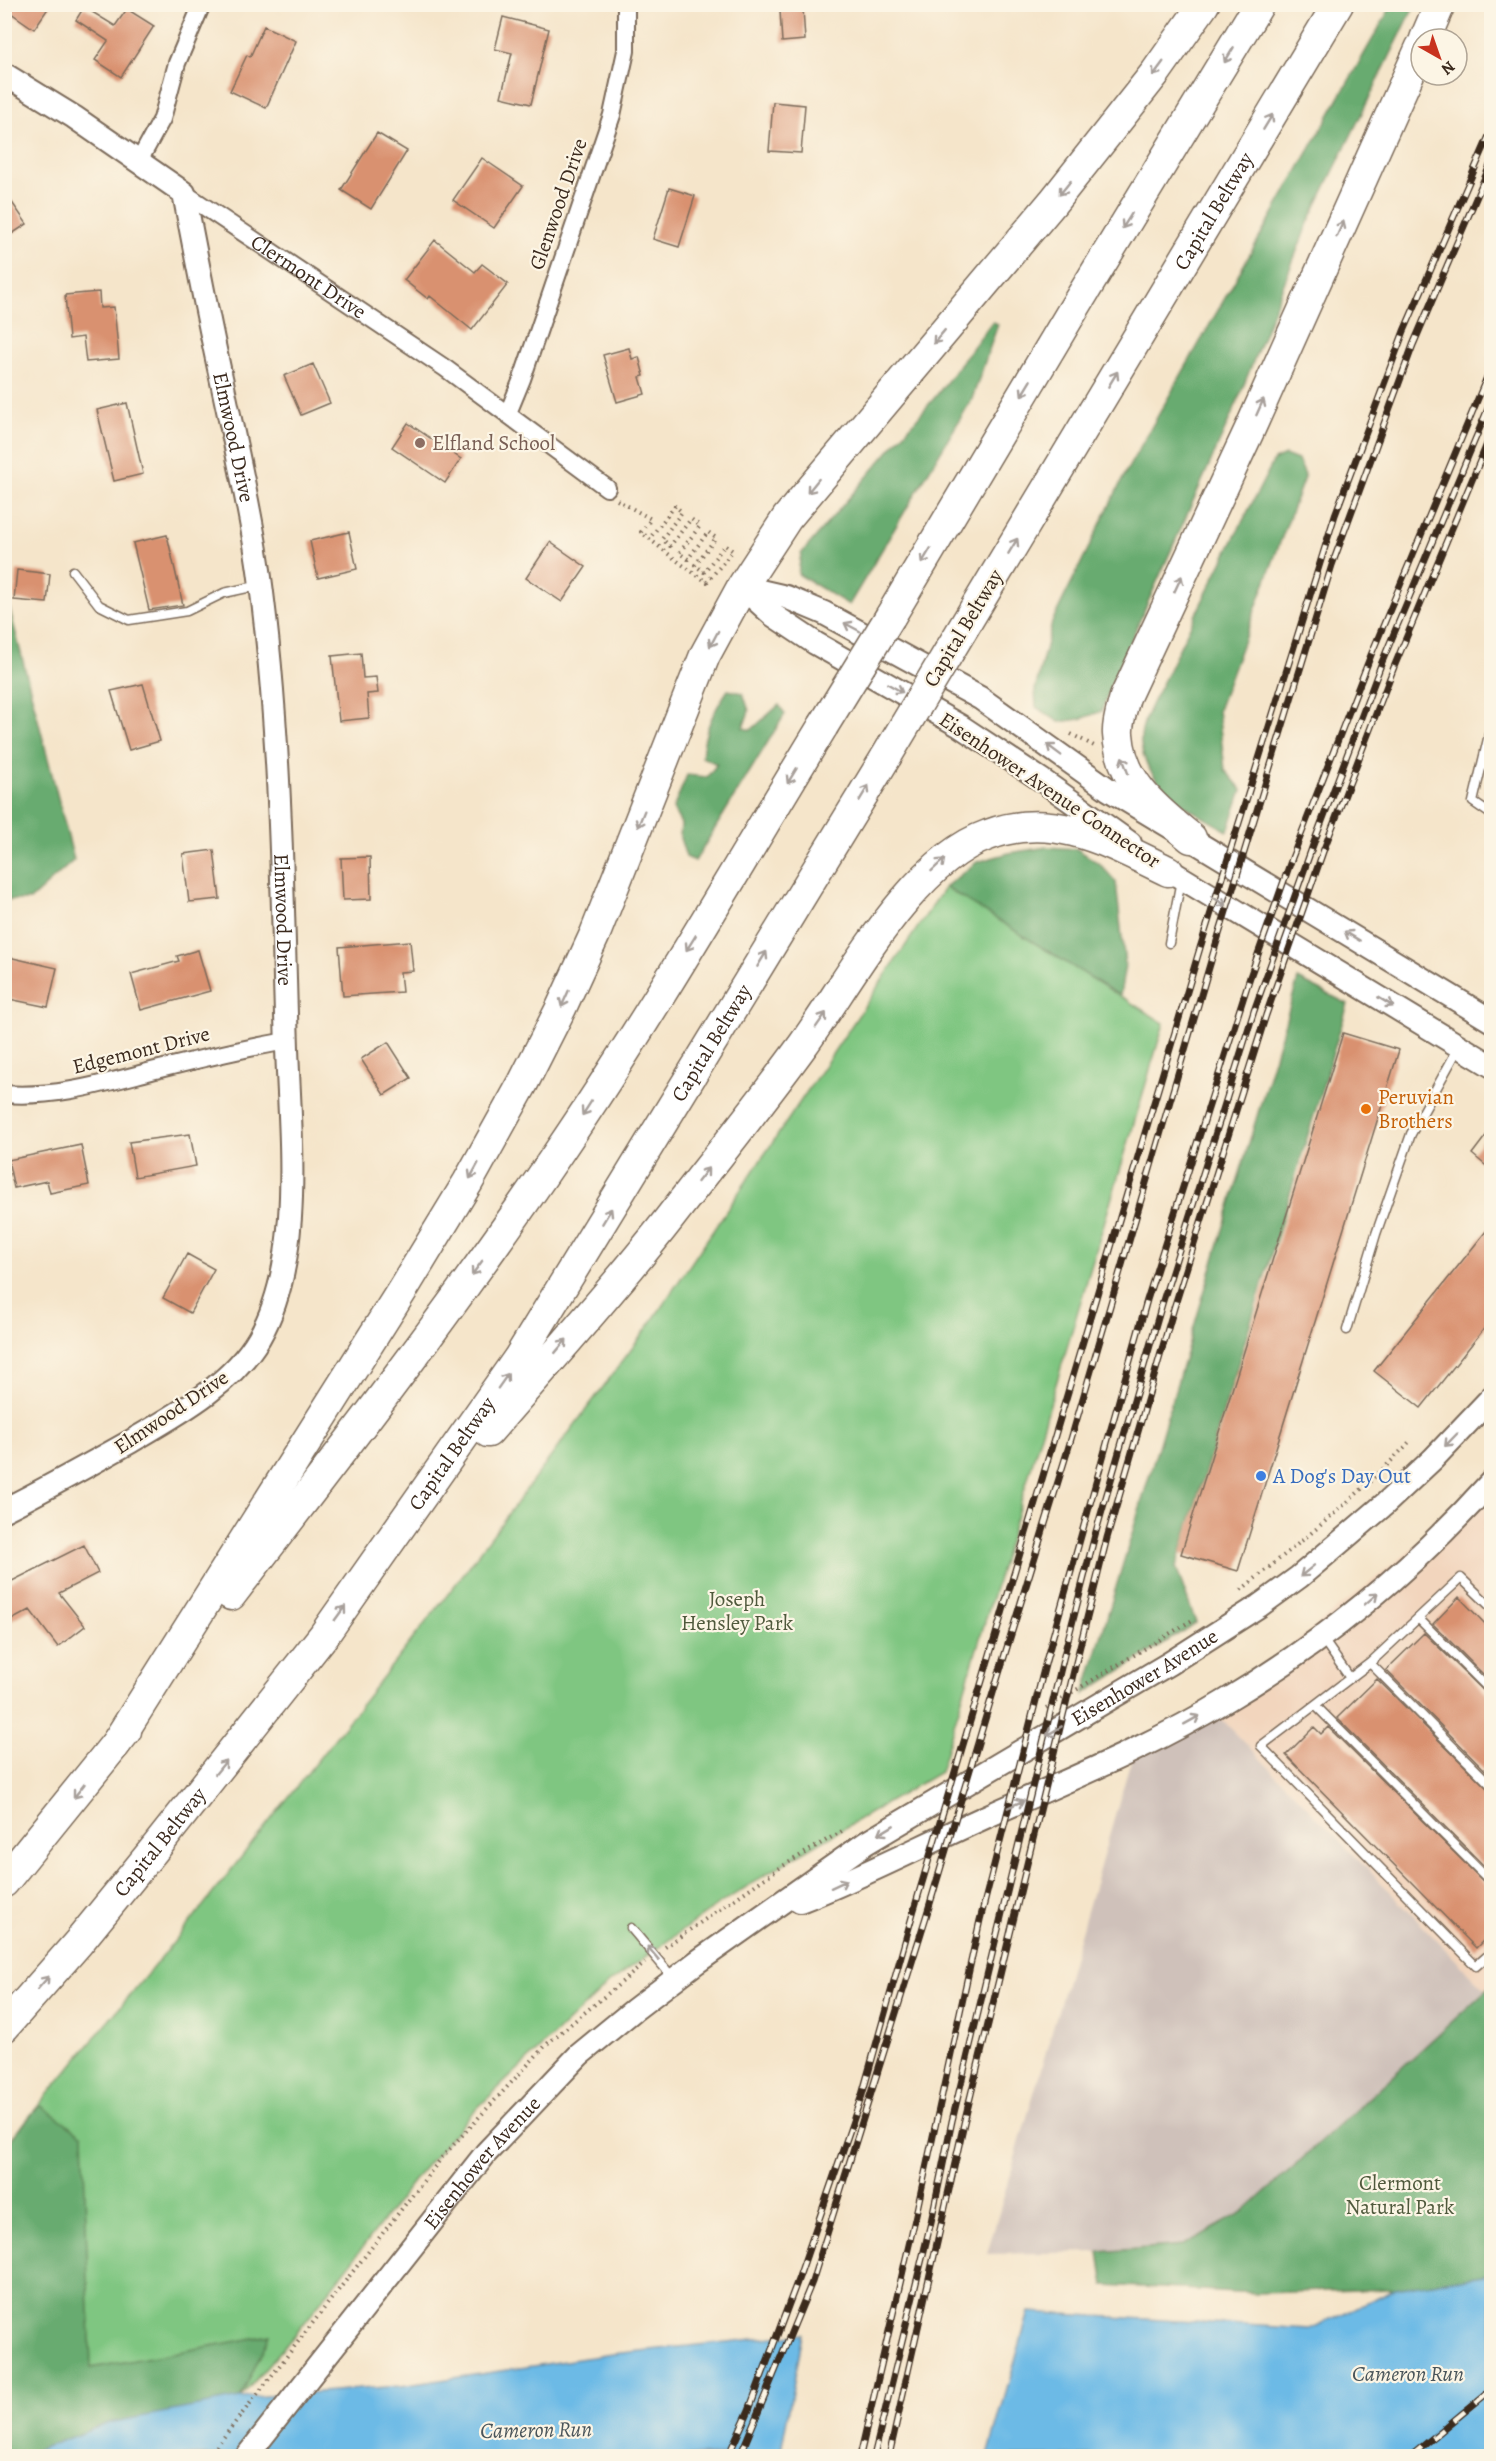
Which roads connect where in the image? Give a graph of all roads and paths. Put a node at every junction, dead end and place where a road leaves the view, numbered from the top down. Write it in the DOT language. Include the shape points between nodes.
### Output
graph roads {
  1 [pos="202,4"];
  2 [pos="626,4"];
  3 [pos="1204,4"];
  4 [pos="1259,4"];
  5 [pos="1338,4"];
  6 [pos="1440,4"];
  7 [pos="1430,27"];
  8 [pos="4,74"];
  9 [pos="1409,74"];
  10 [pos="139,161"];
  11 [pos="184,193"];
  12 [pos="508,413"];
  13 [pos="607,488"];
  14 [pos="649,539"];
  15 [pos="73,571"];
  16 [pos="261,585"];
  17 [pos="742,587"];
  18 [pos="1491,722"];
  19 [pos="1491,815"];
  20 [pos="1191,838"];
  21 [pos="1175,875"];
  22 [pos="1169,943"];
  23 [pos="1491,1021"];
  24 [pos="287,1041"];
  25 [pos="1460,1046"];
  26 [pos="1491,1065"];
  27 [pos="4,1094"];
  28 [pos="1347,1330"];
  29 [pos="1491,1397"];
  30 [pos="1491,1481"];
  31 [pos="4,1510"];
  32 [pos="374,1567"];
  33 [pos="1491,1608"];
  34 [pos="1418,1618"];
  35 [pos="1322,1638"];
  36 [pos="1370,1663"];
  37 [pos="1350,1678"];
  38 [pos="1491,1692"];
  39 [pos="1315,1705"];
  40 [pos="115,1745"];
  41 [pos="1491,1786"];
  42 [pos="4,1882"];
  43 [pos="1491,1883"];
  44 [pos="765,1915"];
  45 [pos="632,1928"];
  46 [pos="1491,1952"];
  47 [pos="674,1979"];
  48 [pos="4,2026"];
  49 [pos="293,2350"];
  50 [pos="209,2457"];
  51 [pos="247,2457"];
  1 -- 10 [label="street" via="177,63 162,119"];
  2 -- 12 [label="street, Glenwood Drive" via="626,53 612,115"];
  3 -- 17 [label="highway, one-way" via="1156,72 1053,202 788,518"];
  4 -- 40 [label="highway, one-way, bridge" via="890,617 560,1152 400,1376"];
  32 -- 5 [label="highway, Capital Beltway, one-way, bridge" via="518,1359"];
  6 -- 7 [label="highway"];
  8 -- 10 [label="main road, Clermont Drive"];
  20 -- 9 [label="highway, one-way" via="1153,807 1127,773 1118,732 1125,697"];
  10 -- 11 [label="main road, Clermont Drive"];
  11 -- 12 [label="street, Clermont Drive"];
  11 -- 16 [label="main road, Elmwood Drive" via="248,501"];
  12 -- 13 [label="street, Clermont Drive"];
  13 -- 14 [label="path" via="605,493 651,519 641,532"];
  14 -- 14 [label="path" via="675,506 682,512 662,539 670,546 691,519 700,526 679,553 688,559 708,532 716,538 695,566 704,572 725,545 733,551 707,582"];
  15 -- 16 [label="lane" via="99,605 129,620 187,612 224,593"];
  16 -- 24 [label="main road, Elmwood Drive" via="273,708"];
  20 -- 17 [label="main road, Eisenhower Avenue Connector, one-way" via="1108,789 980,698 909,658 824,613 786,597"];
  17 -- 21 [label="main road, Eisenhower Avenue Connector, one-way" via="772,615 960,726"];
  17 -- 40 [label="highway, one-way" via="705,655 595,934 522,1083 403,1289"];
  18 -- 19 [label="lane" via="1473,802"];
  23 -- 20 [label="main road, Eisenhower Avenue Connector, one-way"];
  21 -- 22 [label="lane"];
  21 -- 25 [label="main road, Eisenhower Avenue Connector, one-way"];
  32 -- 21 [label="highway, one-way" via="667,1222 803,1045 878,936 938,864 957,849 989,834 1048,826 1090,834"];
  24 -- 27 [label="street, Edgemont Drive" via="49,1095"];
  24 -- 31 [label="main road, Elmwood Drive" via="291,1171 286,1253 279,1289 257,1341 231,1373 168,1420"];
  25 -- 26 [label="main road, Eisenhower Avenue Connector"];
  25 -- 28 [label="lane" via="1411,1134"];
  29 -- 44 [label="main road, Eisenhower Avenue, one-way" via="1385,1504 1259,1606 1170,1663 866,1842"];
  35 -- 30 [label="main road, Eisenhower Avenue, one-way" via="1409,1565"];
  48 -- 32 [label="highway, Capital Beltway, one-way" via="78,1943 224,1764"];
  33 -- 34 [label="lane" via="1461,1578"];
  34 -- 36 [label="lane"];
  34 -- 38 [label="lane"];
  35 -- 37 [label="lane"];
  44 -- 35 [label="main road, Eisenhower Avenue, one-way" via="1134,1750 1227,1700"];
  36 -- 37 [label="lane"];
  36 -- 41 [label="lane"];
  37 -- 39 [label="lane"];
  39 -- 43 [label="lane"];
  39 -- 46 [label="lane" via="1261,1746 1476,1966"];
  40 -- 42 [label="highway, one-way"];
  44 -- 47 [label="main road, Eisenhower Avenue"];
  47 -- 45 [label="lane, one-way"];
  47 -- 51 [label="main road, Eisenhower Avenue" via="579,2055 486,2153"];
  49 -- 50 [label="path"];
}
